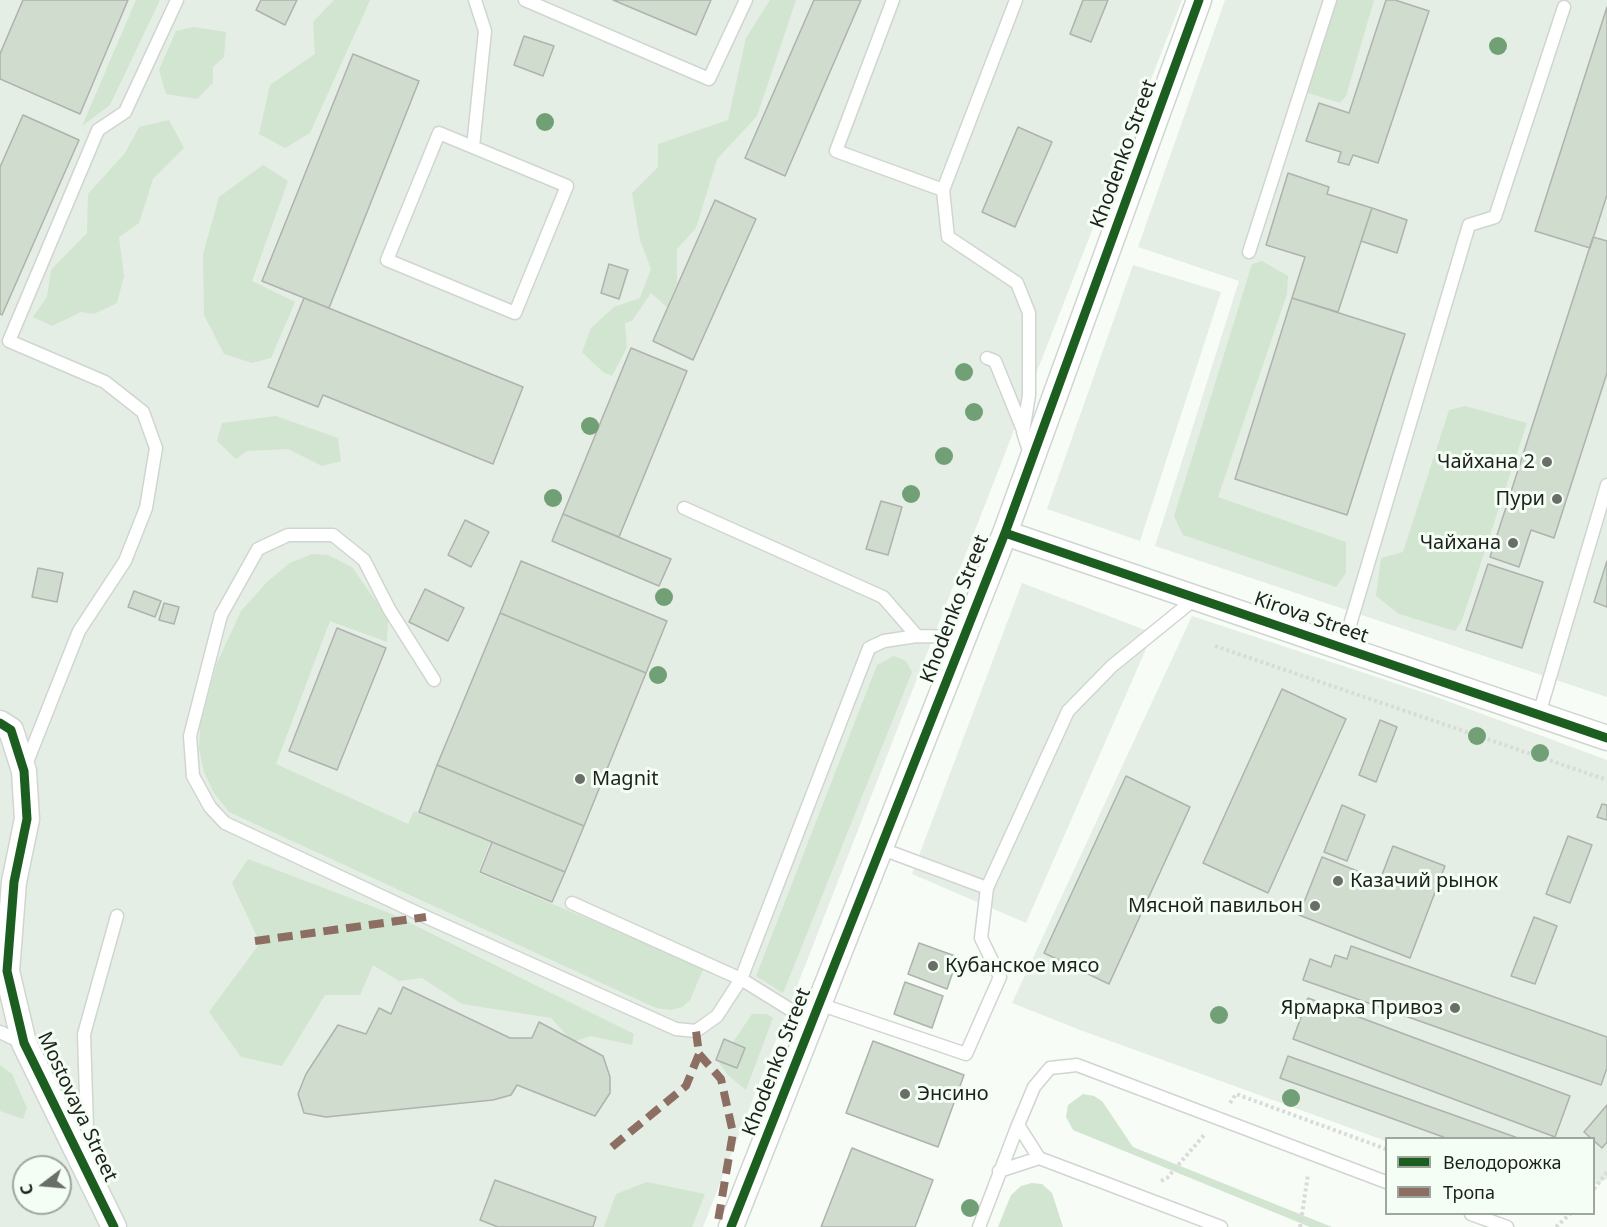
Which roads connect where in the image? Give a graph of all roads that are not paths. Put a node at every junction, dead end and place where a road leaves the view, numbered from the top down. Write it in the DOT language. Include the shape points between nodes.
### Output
graph roads {
  1 [pos="177,0"];
  2 [pos="475,0"];
  3 [pos="525,0"];
  4 [pos="746,0"];
  5 [pos="893,0"];
  6 [pos="1016,0"];
  7 [pos="1199,0"];
  8 [pos="1330,0"];
  9 [pos="1564,7"];
  10 [pos="473,147"];
  11 [pos="943,190"];
  12 [pos="1249,252"];
  13 [pos="987,358"];
  14 [pos="1023,432"];
  15 [pos="1031,459"];
  16 [pos="1607,485"];
  17 [pos="684,508"];
  18 [pos="1005,533"];
  19 [pos="1196,598"];
  20 [pos="917,636"];
  21 [pos="963,637"];
  22 [pos="1342,648"];
  23 [pos="434,680"];
  24 [pos="1539,714"];
  25 [pos="0,723"];
  26 [pos="1607,738"];
  27 [pos="24,771"];
  28 [pos="882,849"];
  29 [pos="987,888"];
  30 [pos="572,903"];
  31 [pos="117,916"];
  32 [pos="741,979"];
  33 [pos="815,1014"];
  34 [pos="0,1032"];
  35 [pos="24,1043"];
  36 [pos="1018,1125"];
  37 [pos="1038,1158"];
  38 [pos="999,1172"];
  39 [pos="89,1176"];
  40 [pos="1385,1182"];
  41 [pos="1474,1215"];
  42 [pos="114,1227"];
  43 [pos="731,1227"];
  44 [pos="979,1227"];
  45 [pos="1221,1227"];
  46 [pos="1507,1227"];
  1 -- 27 [label="lane" via="125,112 98,130 9,341 105,382 143,412 156,448 146,508 125,561 79,631"];
  2 -- 10 [label="lane" via="485,31"];
  3 -- 4 [label="lane" via="710,79"];
  5 -- 11 [label="lane" via="836,151"];
  6 -- 11 [label="lane"];
  7 -- 15 [label="street, Khodenko Street"];
  8 -- 12 [label="lane"];
  9 -- 22 [label="lane" via="1495,217 1469,225"];
  10 -- 10 [label="lane" via="439,133 387,260 515,313 567,186"];
  11 -- 14 [label="lane" via="948,237 1017,283 1029,313 1029,395"];
  13 -- 14 [label="lane" via="995,361"];
  14 -- 15 [label="lane"];
  15 -- 18 [label="street, Khodenko Street"];
  16 -- 24 [label="lane"];
  17 -- 20 [label="lane" via="883,597"];
  18 -- 19 [label="street, Kirova Street"];
  18 -- 21 [label="street, Khodenko Street"];
  19 -- 22 [label="street, Kirova Street"];
  19 -- 29 [label="lane" via="1112,666 1068,711"];
  20 -- 21 [label="lane"];
  20 -- 32 [label="lane" via="884,641 869,648"];
  21 -- 28 [label="street, Khodenko Street"];
  22 -- 24 [label="street, Kirova Street"];
  23 -- 32 [label="lane" via="389,609 364,560 333,536 288,535 258,549 221,615 190,736 193,776 210,807 225,822 676,1029 696,1031 717,1016"];
  24 -- 26 [label="street, Kirova Street"];
  25 -- 27 [label="street, Mostovaya Street" via="11,730"];
  27 -- 35 [label="street, Mostovaya Street" via="27,819 14,882 7,971"];
  28 -- 29 [label="lane"];
  28 -- 33 [label="street, Khodenko Street"];
  29 -- 33 [label="lane" via="981,938 1000,976 966,1054"];
  30 -- 32 [label="lane"];
  31 -- 39 [label="lane" via="84,1034"];
  32 -- 33 [label="lane"];
  33 -- 43 [label="street, Khodenko Street"];
  34 -- 35 [label="lane"];
  35 -- 39 [label="street, Mostovaya Street"];
  36 -- 37 [label="lane"];
  36 -- 38 [label="lane"];
  36 -- 40 [label="lane" via="1034,1087 1050,1068 1077,1065"];
  37 -- 38 [label="lane"];
  37 -- 45 [label="lane"];
  38 -- 44 [label="lane"];
  39 -- 42 [label="street, Mostovaya Street"];
  41 -- 46 [label="lane"];
}
